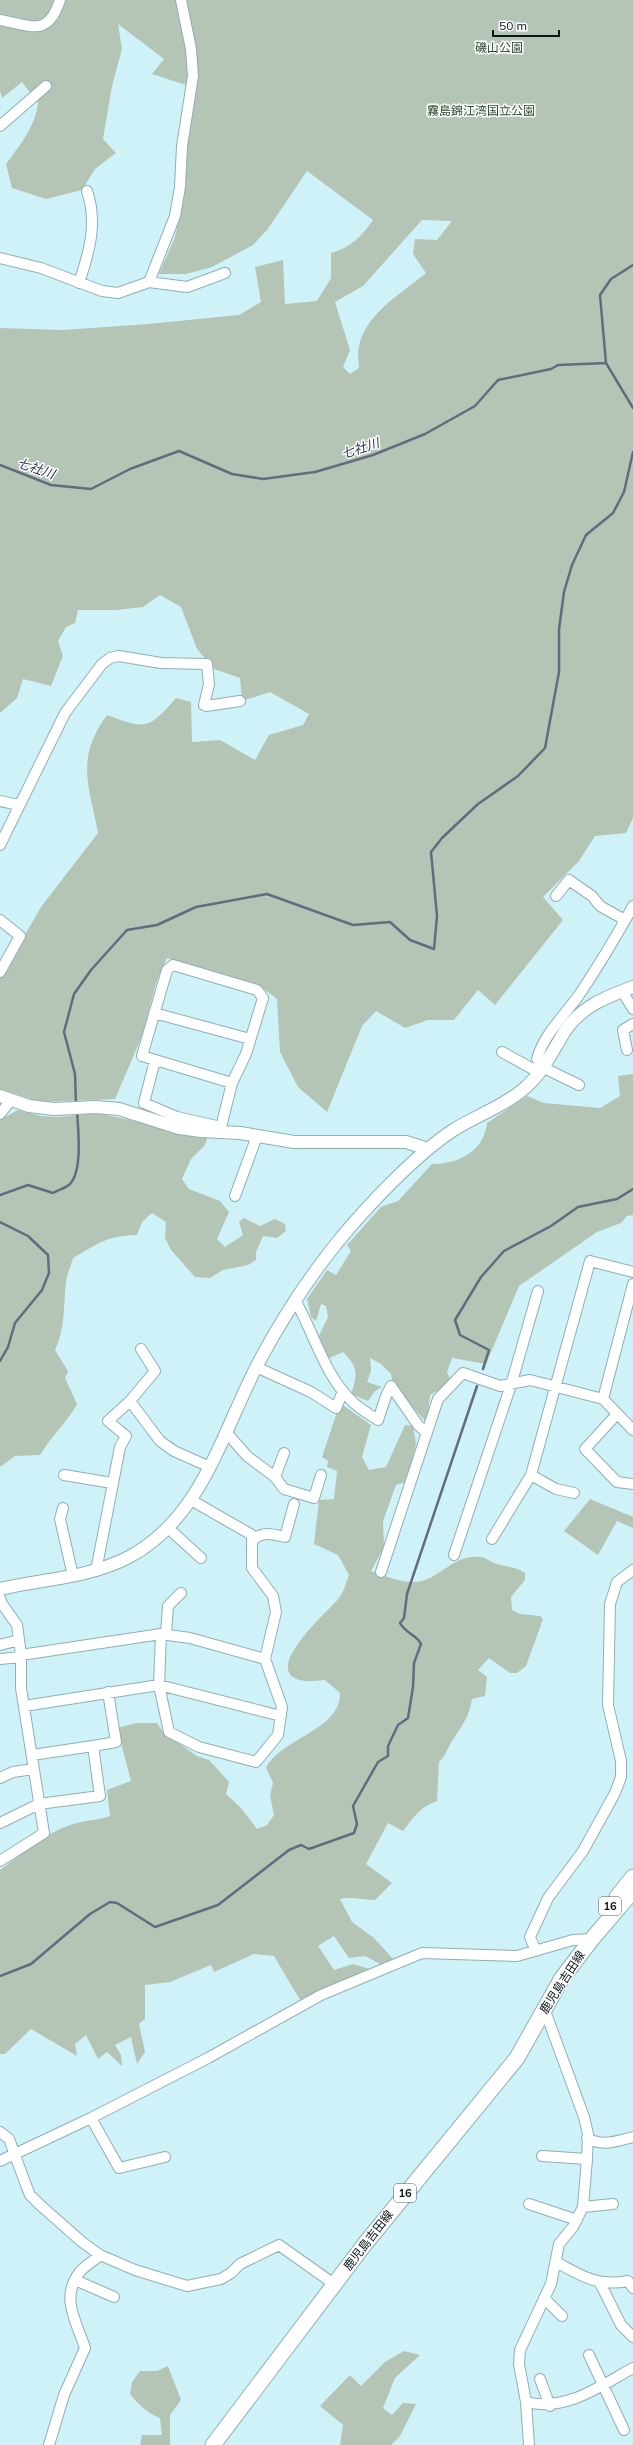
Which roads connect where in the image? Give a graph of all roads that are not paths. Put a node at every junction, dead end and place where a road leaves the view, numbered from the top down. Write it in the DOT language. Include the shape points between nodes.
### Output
graph roads {
  1 [pos="60,0"];
  2 [pos="181,0"];
  3 [pos="0,20"];
  4 [pos="46,86"];
  5 [pos="0,126"];
  6 [pos="87,191"];
  7 [pos="0,258"];
  8 [pos="224,273"];
  9 [pos="149,282"];
  10 [pos="79,284"];
  11 [pos="240,701"];
  12 [pos="0,801"];
  13 [pos="19,805"];
  14 [pos="0,845"];
  15 [pos="556,896"];
  16 [pos="633,906"];
  17 [pos="0,920"];
  18 [pos="626,920"];
  19 [pos="0,972"];
  20 [pos="628,989"];
  21 [pos="633,1008"];
  22 [pos="154,1013"];
  23 [pos="633,1024"];
  24 [pos="250,1039"];
  25 [pos="628,1050"];
  26 [pos="502,1052"];
  27 [pos="155,1060"];
  28 [pos="542,1070"];
  29 [pos="232,1083"];
  30 [pos="579,1085"];
  31 [pos="6,1098"];
  32 [pos="0,1114"];
  33 [pos="220,1129"];
  34 [pos="257,1136"];
  35 [pos="428,1150"];
  36 [pos="235,1196"];
  37 [pos="633,1272"];
  38 [pos="633,1284"];
  39 [pos="538,1292"];
  40 [pos="632,1296"];
  41 [pos="296,1302"];
  42 [pos="142,1349"];
  43 [pos="256,1367"];
  44 [pos="510,1385"];
  45 [pos="557,1386"];
  46 [pos="343,1391"];
  47 [pos="603,1399"];
  48 [pos="130,1401"];
  49 [pos="617,1414"];
  50 [pos="633,1430"];
  51 [pos="226,1432"];
  52 [pos="427,1433"];
  53 [pos="284,1453"];
  54 [pos="210,1467"];
  55 [pos="64,1475"];
  56 [pos="321,1475"];
  57 [pos="532,1475"];
  58 [pos="275,1477"];
  59 [pos="112,1483"];
  60 [pos="633,1484"];
  61 [pos="574,1493"];
  62 [pos="192,1500"];
  63 [pos="294,1504"];
  64 [pos="63,1508"];
  65 [pos="168,1528"];
  66 [pos="492,1539"];
  67 [pos="253,1540"];
  68 [pos="454,1555"];
  69 [pos="201,1558"];
  70 [pos="633,1570"];
  71 [pos="96,1571"];
  72 [pos="381,1572"];
  73 [pos="73,1576"];
  74 [pos="0,1589"];
  75 [pos="180,1593"];
  76 [pos="0,1598"];
  77 [pos="163,1634"];
  78 [pos="19,1640"];
  79 [pos="0,1645"];
  80 [pos="21,1656"];
  81 [pos="0,1659"];
  82 [pos="265,1659"];
  83 [pos="159,1685"];
  84 [pos="108,1692"];
  85 [pos="24,1706"];
  86 [pos="280,1716"];
  87 [pos="93,1746"];
  88 [pos="32,1755"];
  89 [pos="34,1769"];
  90 [pos="0,1778"];
  91 [pos="38,1804"];
  92 [pos="0,1823"];
  93 [pos="0,1861"];
  94 [pos="633,1877"];
  95 [pos="633,1892"];
  96 [pos="592,1938"];
  97 [pos="536,1950"];
  98 [pos="544,2008"];
  99 [pos="92,2118"];
  100 [pos="0,2132"];
  101 [pos="633,2137"];
  102 [pos="587,2138"];
  103 [pos="13,2154"];
  104 [pos="542,2156"];
  105 [pos="165,2158"];
  106 [pos="587,2159"];
  107 [pos="0,2160"];
  108 [pos="529,2204"];
  109 [pos="613,2204"];
  110 [pos="583,2206"];
  111 [pos="577,2220"];
  112 [pos="100,2254"];
  113 [pos="556,2262"];
  114 [pos="75,2280"];
  115 [pos="600,2283"];
  116 [pos="334,2284"];
  117 [pos="633,2288"];
  118 [pos="114,2297"];
  119 [pos="544,2298"];
  120 [pos="562,2316"];
  121 [pos="633,2337"];
  122 [pos="589,2355"];
  123 [pos="633,2368"];
  124 [pos="540,2379"];
  125 [pos="604,2384"];
  126 [pos="526,2402"];
  127 [pos="550,2406"];
  128 [pos="624,2430"];
  129 [pos="49,2445"];
  130 [pos="213,2445"];
  131 [pos="528,2445"];
  1 -- 3 [label="street" via="55,16 41,26"];
  2 -- 9 [label="street" via="191,49 193,76 175,216"];
  4 -- 5 [label="street"];
  6 -- 10 [label="street" via="90,201 92,242"];
  7 -- 10 [label="street" via="41,268"];
  8 -- 9 [label="street" via="187,287"];
  9 -- 10 [label="street" via="118,293"];
  11 -- 13 [label="street" via="204,705 209,684 207,664 161,662 119,656 110,658 102,664 68,708"];
  12 -- 13 [label="street"];
  13 -- 14 [label="street"];
  15 -- 18 [label="street" via="569,880 592,896 600,906"];
  16 -- 18 [label="street"];
  17 -- 19 [label="street" via="20,936"];
  18 -- 28 [label="street" via="578,997 564,1012 539,1052 537,1059"];
  20 -- 21 [label="street"];
  20 -- 28 [label="street" via="589,1006 579,1014 566,1029"];
  22 -- 24 [label="street"];
  22 -- 24 [label="street" via="167,970 173,965 257,990 263,998"];
  22 -- 27 [label="street" via="142,1056"];
  23 -- 25 [label="street" via="622,1030"];
  24 -- 29 [label="street"];
  26 -- 28 [label="street"];
  27 -- 29 [label="street"];
  27 -- 33 [label="street" via="144,1103 176,1117"];
  28 -- 30 [label="street"];
  28 -- 35 [label="street" via="516,1094 454,1130"];
  29 -- 33 [label="street"];
  31 -- 32 [label="street"];
  31 -- 33 [label="street" via="29,1106 54,1109 119,1109 179,1128"];
  33 -- 34 [label="street"];
  34 -- 35 [label="street" via="294,1142 406,1142"];
  34 -- 36 [label="street"];
  35 -- 41 [label="street" via="402,1173 339,1241"];
  37 -- 45 [label="street" via="590,1261"];
  38 -- 40 [label="street"];
  39 -- 44 [label="street"];
  40 -- 47 [label="street"];
  41 -- 43 [label="street"];
  41 -- 46 [label="street" via="307,1321 316,1346"];
  42 -- 48 [label="street" via="155,1371"];
  43 -- 46 [label="street" via="312,1392 336,1408"];
  43 -- 51 [label="street"];
  44 -- 45 [label="street" via="530,1380"];
  44 -- 52 [label="street" via="500,1386 462,1373 438,1399"];
  44 -- 68 [label="street"];
  45 -- 47 [label="street"];
  45 -- 57 [label="street"];
  46 -- 52 [label="street" via="355,1404 378,1420 391,1386 418,1425"];
  47 -- 49 [label="street"];
  48 -- 54 [label="street" via="160,1441 174,1451"];
  48 -- 59 [label="street" via="108,1421 126,1436 120,1447"];
  49 -- 50 [label="street"];
  49 -- 60 [label="street" via="585,1449 618,1482"];
  51 -- 54 [label="street"];
  51 -- 58 [label="street" via="254,1462"];
  52 -- 72 [label="street"];
  53 -- 58 [label="street"];
  54 -- 62 [label="street"];
  55 -- 59 [label="street"];
  56 -- 58 [label="street" via="314,1498 284,1489"];
  57 -- 61 [label="street" via="556,1489"];
  57 -- 66 [label="street"];
  59 -- 71 [label="street"];
  62 -- 65 [label="street"];
  62 -- 67 [label="street" via="252,1535"];
  63 -- 67 [label="street" via="285,1537 271,1533 260,1534"];
  64 -- 73 [label="street" via="60,1519"];
  65 -- 69 [label="street"];
  65 -- 71 [label="street" via="130,1556"];
  67 -- 82 [label="street" via="252,1568 273,1596 276,1612"];
  70 -- 97 [label="street" via="617,1582 610,1604 608,1705 621,1761 621,1777 583,1851 548,1898 530,1937"];
  71 -- 73 [label="street"];
  73 -- 74 [label="street"];
  75 -- 77 [label="street" via="168,1606"];
  76 -- 78 [label="street" via="17,1625"];
  77 -- 80 [label="street"];
  77 -- 82 [label="street" via="190,1638"];
  77 -- 83 [label="street"];
  78 -- 79 [label="street"];
  78 -- 80 [label="street"];
  80 -- 81 [label="street"];
  80 -- 85 [label="street"];
  82 -- 86 [label="street" via="282,1707"];
  83 -- 84 [label="street"];
  83 -- 86 [label="street"];
  83 -- 86 [label="street" via="168,1732 199,1748 234,1757 256,1762 278,1735"];
  84 -- 85 [label="street"];
  84 -- 87 [label="street" via="116,1742"];
  85 -- 88 [label="street"];
  87 -- 88 [label="street"];
  87 -- 91 [label="street" via="100,1796"];
  88 -- 89 [label="street"];
  89 -- 90 [label="street" via="13,1772"];
  89 -- 91 [label="street"];
  91 -- 92 [label="street"];
  91 -- 93 [label="street" via="44,1832"];
  94 -- 96 [label="main road, 鹿児島吉田線 / 16" via="606,1911"];
  95 -- 96 [label="main road, 鹿児島吉田線 / 16"];
  96 -- 97 [label="street" via="573,1940"];
  96 -- 98 [label="main road, 鹿児島吉田線 / 16" via="562,1978"];
  97 -- 99 [label="street" via="517,1956 422,1954 303,2004 208,2058"];
  98 -- 102 [label="street" via="584,2117"];
  98 -- 116 [label="main road, 鹿児島吉田線 / 16" via="528,2042 517,2058 439,2150"];
  99 -- 103 [label="street"];
  99 -- 105 [label="street" via="119,2168"];
  100 -- 103 [label="street" via="9,2139"];
  101 -- 102 [label="street" via="607,2144 595,2143"];
  102 -- 106 [label="street"];
  103 -- 107 [label="street"];
  103 -- 112 [label="street" via="30,2195 82,2242"];
  104 -- 106 [label="street"];
  106 -- 110 [label="street"];
  108 -- 111 [label="street"];
  109 -- 110 [label="street"];
  110 -- 111 [label="street"];
  111 -- 113 [label="street" via="559,2244"];
  112 -- 114 [label="street"];
  112 -- 116 [label="street" via="135,2270 186,2286 221,2279 240,2264 279,2246"];
  113 -- 115 [label="street"];
  113 -- 119 [label="street" via="551,2284"];
  114 -- 118 [label="street"];
  114 -- 129 [label="street" via="71,2288 70,2313 85,2348 64,2395"];
  115 -- 117 [label="street" via="628,2281"];
  115 -- 121 [label="street" via="621,2325"];
  116 -- 130 [label="main road, 鹿児島吉田線 / 16"];
  119 -- 120 [label="street"];
  119 -- 126 [label="street" via="520,2350 519,2364"];
  122 -- 125 [label="street"];
  123 -- 125 [label="street"];
  124 -- 127 [label="street"];
  125 -- 127 [label="street" via="573,2399"];
  125 -- 128 [label="street"];
  126 -- 127 [label="street"];
  126 -- 131 [label="street"];
}
